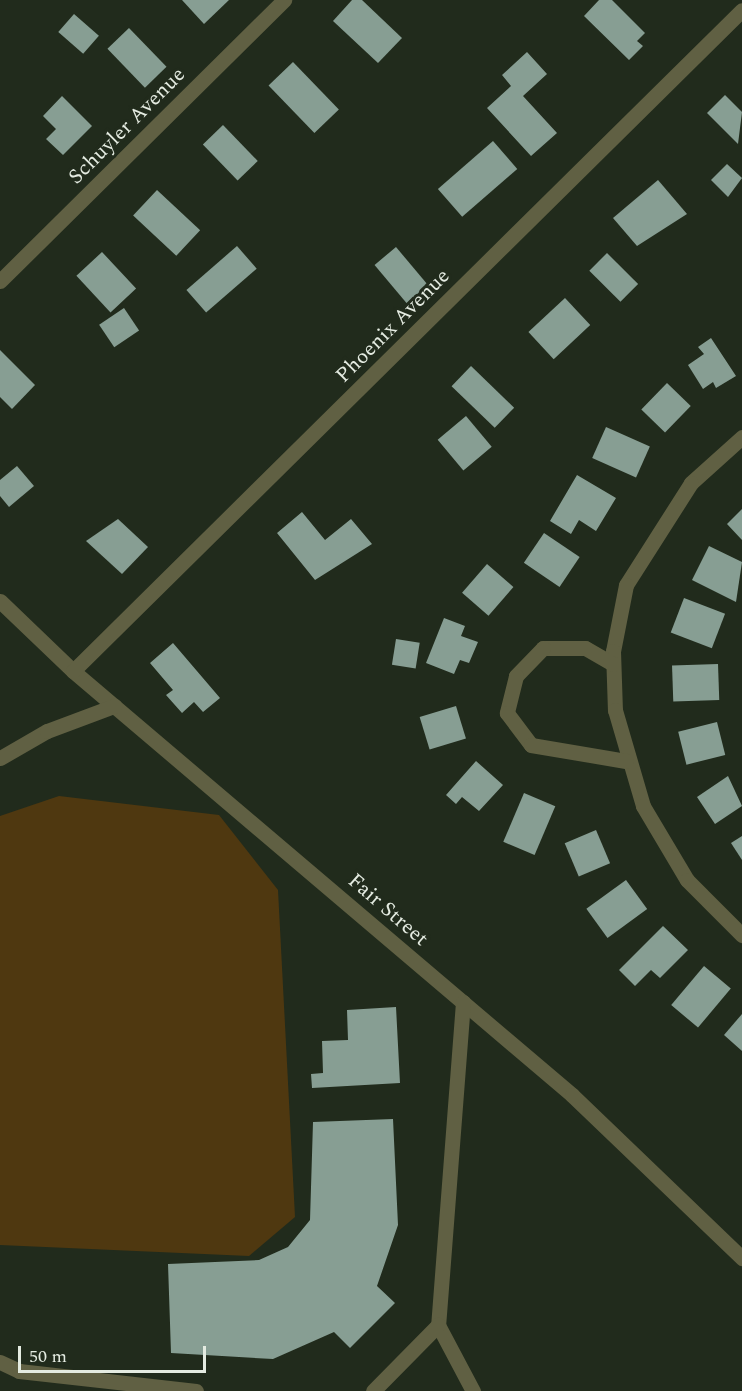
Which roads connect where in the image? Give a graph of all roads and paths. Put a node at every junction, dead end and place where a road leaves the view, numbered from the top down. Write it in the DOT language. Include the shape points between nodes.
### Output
graph roads {
  1 [pos="284,0"];
  2 [pos="742,10"];
  3 [pos="0,281"];
  4 [pos="742,437"];
  5 [pos="0,601"];
  6 [pos="613,664"];
  7 [pos="73,671"];
  8 [pos="114,706"];
  9 [pos="0,758"];
  10 [pos="626,761"];
  11 [pos="742,935"];
  12 [pos="463,1002"];
  13 [pos="742,1258"];
  14 [pos="438,1325"];
  15 [pos="0,1362"];
  16 [pos="196,1391"];
  17 [pos="373,1391"];
  18 [pos="473,1391"];
  1 -- 3 [label="street, Schuyler Avenue"];
  2 -- 7 [label="street, Phoenix Avenue"];
  4 -- 6 [label="street" via="691,483 626,585"];
  5 -- 7 [label="street, Fair Street"];
  6 -- 10 [label="street" via="615,710"];
  6 -- 10 [label="street" via="585,648 543,648 516,676 507,713 531,745"];
  7 -- 8 [label="street, Fair Street"];
  8 -- 9 [label="street" via="47,731"];
  8 -- 12 [label="street, Fair Street"];
  10 -- 11 [label="street" via="643,806 687,880"];
  12 -- 13 [label="street, Fair Street" via="572,1095"];
  12 -- 14 [label="street"];
  14 -- 17 [label="street"];
  14 -- 18 [label="street"];
  15 -- 16 [label="street" via="19,1371"];
}
